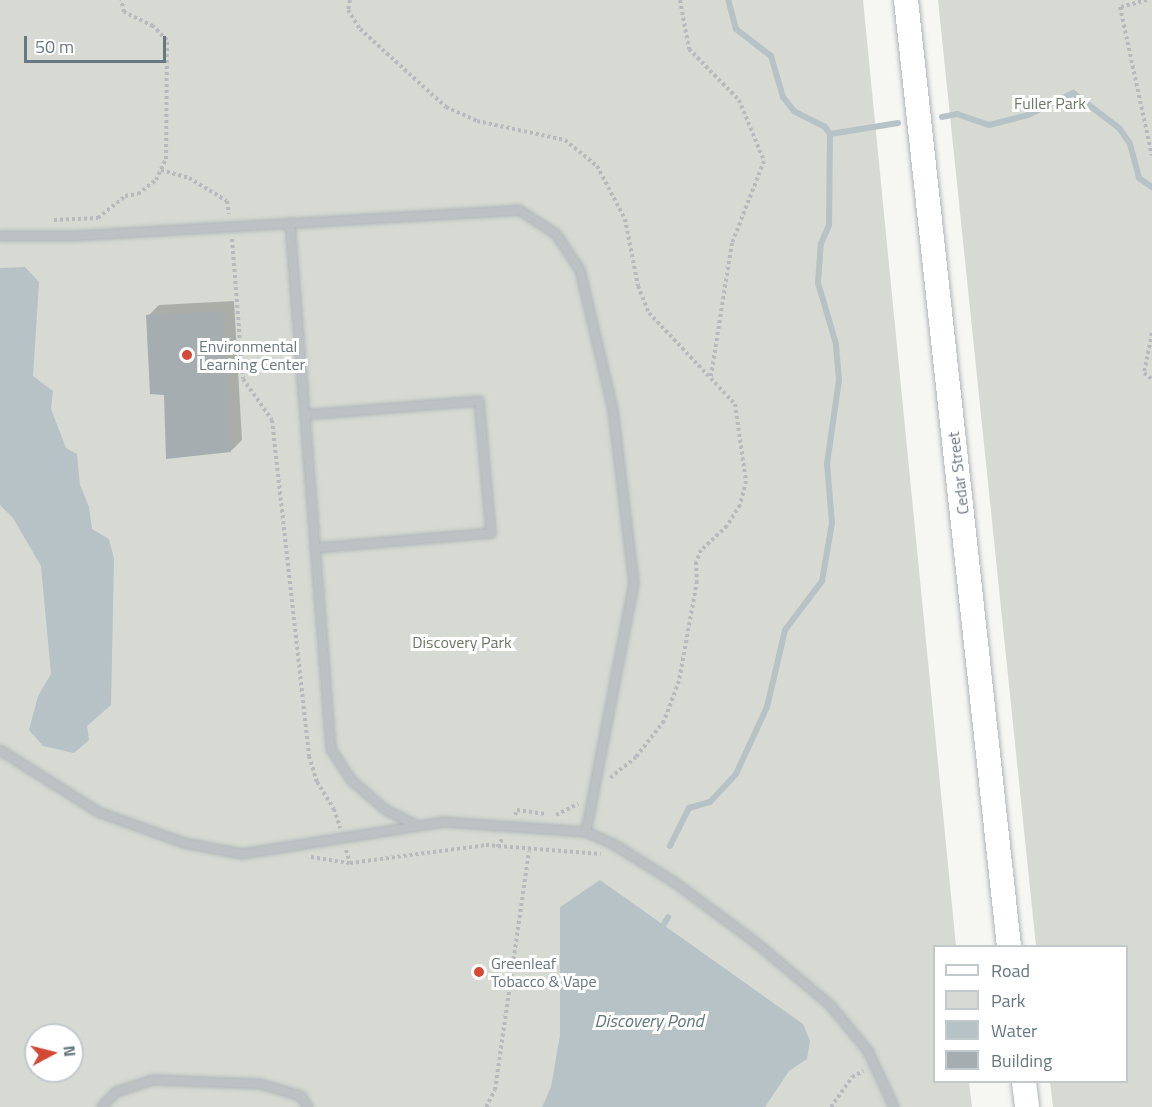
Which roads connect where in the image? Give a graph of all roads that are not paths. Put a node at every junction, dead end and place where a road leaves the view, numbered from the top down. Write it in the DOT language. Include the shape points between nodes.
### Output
graph roads {
  1 [pos="906,0"];
  2 [pos="290,223"];
  3 [pos="0,236"];
  4 [pos="304,415"];
  5 [pos="315,548"];
  6 [pos="0,750"];
  7 [pos="417,826"];
  8 [pos="586,832"];
  9 [pos="1009,945"];
  10 [pos="1024,1083"];
  11 [pos="102,1107"];
  12 [pos="308,1107"];
  13 [pos="894,1107"];
  14 [pos="1027,1107"];
  1 -- 9 [label="main road, Cedar Street"];
  2 -- 3 [label="lane" via="74,236"];
  2 -- 4 [label="lane"];
  2 -- 8 [label="lane" via="519,210 556,234 580,270 613,410 634,584"];
  4 -- 5 [label="lane"];
  4 -- 5 [label="lane" via="479,401 491,533"];
  5 -- 7 [label="lane" via="331,749 351,780 386,810"];
  6 -- 7 [label="lane" via="98,812 184,843 242,854"];
  7 -- 8 [label="lane" via="443,822"];
  8 -- 13 [label="lane" via="674,882 755,942 830,1005 868,1052"];
  10 -- 14 [label="main road"];
  11 -- 12 [label="lane" via="116,1092 154,1080 260,1084 301,1096"];
}
